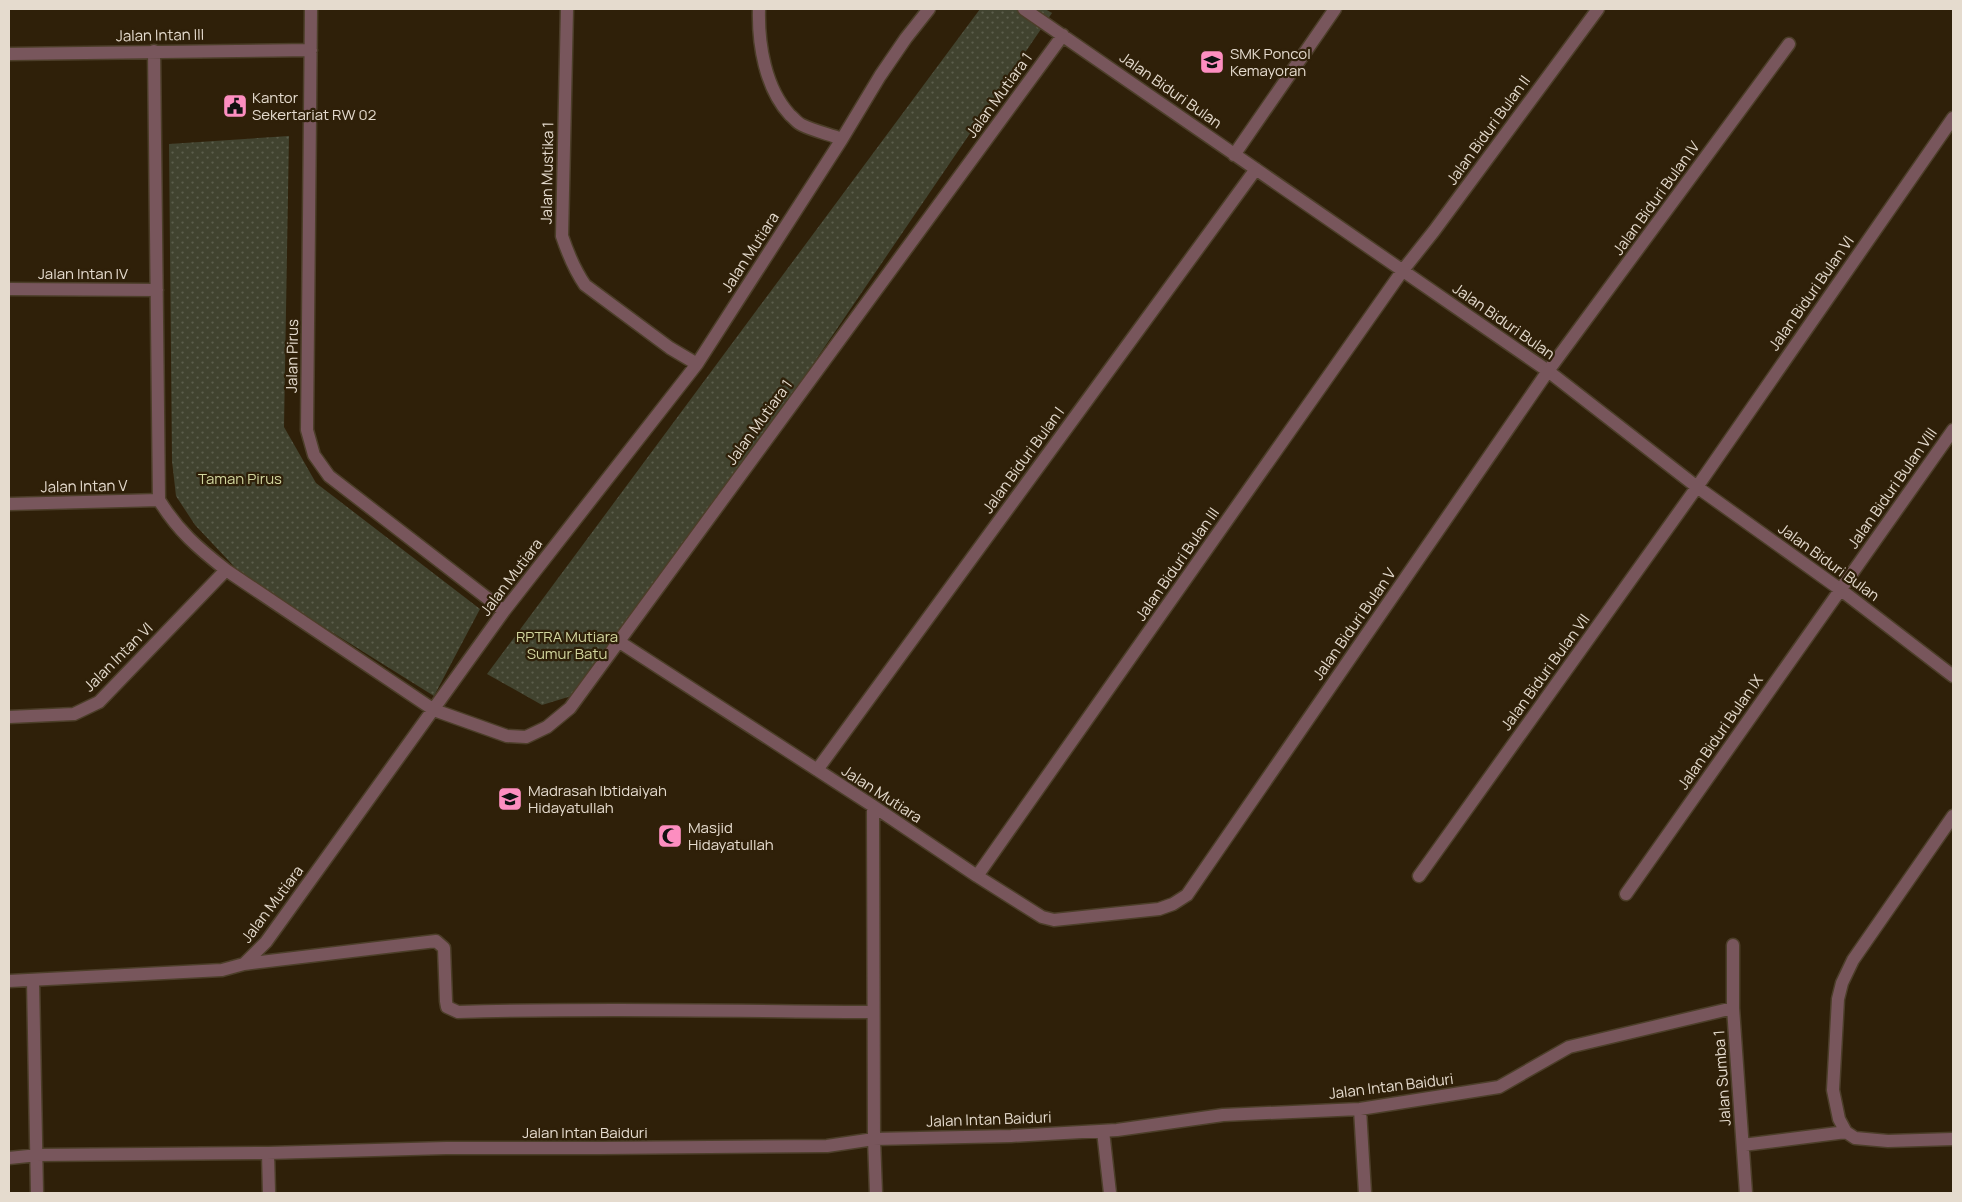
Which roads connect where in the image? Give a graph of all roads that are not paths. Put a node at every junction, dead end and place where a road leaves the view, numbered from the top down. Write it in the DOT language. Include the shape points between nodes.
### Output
graph roads {
  1 [pos="311,9"];
  2 [pos="567,9"];
  3 [pos="759,9"];
  4 [pos="929,9"];
  5 [pos="1024,9"];
  6 [pos="1335,9"];
  7 [pos="1598,9"];
  8 [pos="1063,35"];
  9 [pos="1789,44"];
  10 [pos="311,50"];
  11 [pos="154,51"];
  12 [pos="9,54"];
  13 [pos="1953,118"];
  14 [pos="842,139"];
  15 [pos="1234,155"];
  16 [pos="1256,169"];
  17 [pos="1403,270"];
  18 [pos="9,289"];
  19 [pos="157,290"];
  20 [pos="697,364"];
  21 [pos="1548,371"];
  22 [pos="1953,430"];
  23 [pos="1697,487"];
  24 [pos="159,500"];
  25 [pos="9,504"];
  26 [pos="226,570"];
  27 [pos="1841,590"];
  28 [pos="504,611"];
  29 [pos="618,641"];
  30 [pos="1953,676"];
  31 [pos="434,710"];
  32 [pos="9,717"];
  33 [pos="816,770"];
  34 [pos="873,806"];
  35 [pos="1953,816"];
  36 [pos="977,876"];
  37 [pos="1419,876"];
  38 [pos="1626,894"];
  39 [pos="1187,895"];
  40 [pos="1733,945"];
  41 [pos="244,964"];
  42 [pos="33,980"];
  43 [pos="9,981"];
  44 [pos="1733,1008"];
  45 [pos="873,1012"];
  46 [pos="1360,1109"];
  47 [pos="1103,1131"];
  48 [pos="1846,1132"];
  49 [pos="874,1139"];
  50 [pos="1953,1139"];
  51 [pos="1743,1145"];
  52 [pos="268,1153"];
  53 [pos="38,1156"];
  54 [pos="9,1158"];
  55 [pos="37,1193"];
  56 [pos="269,1193"];
  57 [pos="876,1193"];
  58 [pos="1110,1193"];
  59 [pos="1365,1193"];
  60 [pos="1746,1193"];
  1 -- 10 [label="street, Jalan Pirus"];
  2 -- 20 [label="street, Jalan Mustika 1" via="562,236 570,259 585,285"];
  3 -- 14 [label="street" via="764,61 773,90 800,125"];
  4 -- 14 [label="street, Jalan Mutiara" via="880,76"];
  5 -- 8 [label="street, Jalan Biduri Bulan"];
  6 -- 15 [label="street"];
  7 -- 17 [label="street, Jalan Biduri Bulan II"];
  8 -- 15 [label="street, Jalan Biduri Bulan"];
  8 -- 29 [label="street, Jalan Mutiara 1"];
  9 -- 21 [label="street, Jalan Biduri Bulan IV"];
  10 -- 11 [label="street, Jalan Intan III"];
  10 -- 28 [label="street, Jalan Pirus" via="307,430 314,455 328,476"];
  11 -- 12 [label="street, Jalan Intan III"];
  11 -- 19 [label="street"];
  13 -- 23 [label="street, Jalan Biduri Bulan VI"];
  14 -- 20 [label="street, Jalan Mutiara"];
  15 -- 16 [label="street, Jalan Biduri Bulan"];
  16 -- 17 [label="street, Jalan Biduri Bulan"];
  16 -- 33 [label="street, Jalan Biduri Bulan I"];
  17 -- 21 [label="street, Jalan Biduri Bulan"];
  17 -- 36 [label="street, Jalan Biduri Bulan III"];
  18 -- 19 [label="street, Jalan Intan IV"];
  19 -- 24 [label="street"];
  20 -- 28 [label="street, Jalan Mutiara"];
  21 -- 23 [label="street, Jalan Biduri Bulan"];
  21 -- 39 [label="street, Jalan Biduri Bulan V"];
  22 -- 27 [label="street, Jalan Biduri Bulan VIII"];
  23 -- 27 [label="street, Jalan Biduri Bulan"];
  23 -- 37 [label="street, Jalan Biduri Bulan VII"];
  24 -- 25 [label="street, Jalan Intan V"];
  24 -- 26 [label="street, Jalan Mutiara 1" via="173,522"];
  26 -- 31 [label="street, Jalan Mutiara 1"];
  26 -- 32 [label="street, Jalan Intan VI" via="99,702 74,714"];
  27 -- 30 [label="street, Jalan Biduri Bulan"];
  27 -- 38 [label="street, Jalan Biduri Bulan IX"];
  28 -- 31 [label="street, Jalan Mutiara"];
  29 -- 31 [label="street, Jalan Mutiara 1" via="570,708 547,727 526,737 506,736"];
  29 -- 33 [label="street, Jalan Mutiara"];
  31 -- 41 [label="street, Jalan Mutiara" via="266,942"];
  33 -- 34 [label="street, Jalan Mutiara"];
  34 -- 36 [label="street, Jalan Mutiara"];
  34 -- 45 [label="street"];
  35 -- 48 [label="street" via="1853,960 1842,983 1838,999 1834,1090 1839,1119"];
  36 -- 39 [label="street, Jalan Mutiara" via="1042,918 1054,920 1160,909"];
  40 -- 44 [label="street, Jalan Sumba 1"];
  41 -- 42 [label="street, Jalan Mutiara" via="222,970"];
  41 -- 45 [label="street" via="436,941 444,948 447,1007 458,1012 555,1009"];
  42 -- 43 [label="street, Jalan Mutiara"];
  42 -- 53 [label="street"];
  44 -- 46 [label="street, Jalan Intan Baiduri" via="1569,1047 1499,1087"];
  44 -- 51 [label="street, Jalan Sumba 1"];
  45 -- 49 [label="street"];
  46 -- 47 [label="street, Jalan Intan Baiduri" via="1224,1116"];
  46 -- 59 [label="street"];
  47 -- 49 [label="street, Jalan Intan Baiduri"];
  47 -- 58 [label="street"];
  48 -- 50 [label="street" via="1855,1138 1888,1141"];
  48 -- 51 [label="street, Jalan Sumba 1"];
  49 -- 52 [label="street, Jalan Intan Baiduri" via="827,1146 446,1148"];
  49 -- 57 [label="street"];
  51 -- 60 [label="street, Jalan Sumba 1"];
  52 -- 53 [label="street, Jalan Intan Baiduri"];
  52 -- 56 [label="street"];
  53 -- 54 [label="street, Jalan Intan Baiduri"];
  53 -- 55 [label="street"];
}
